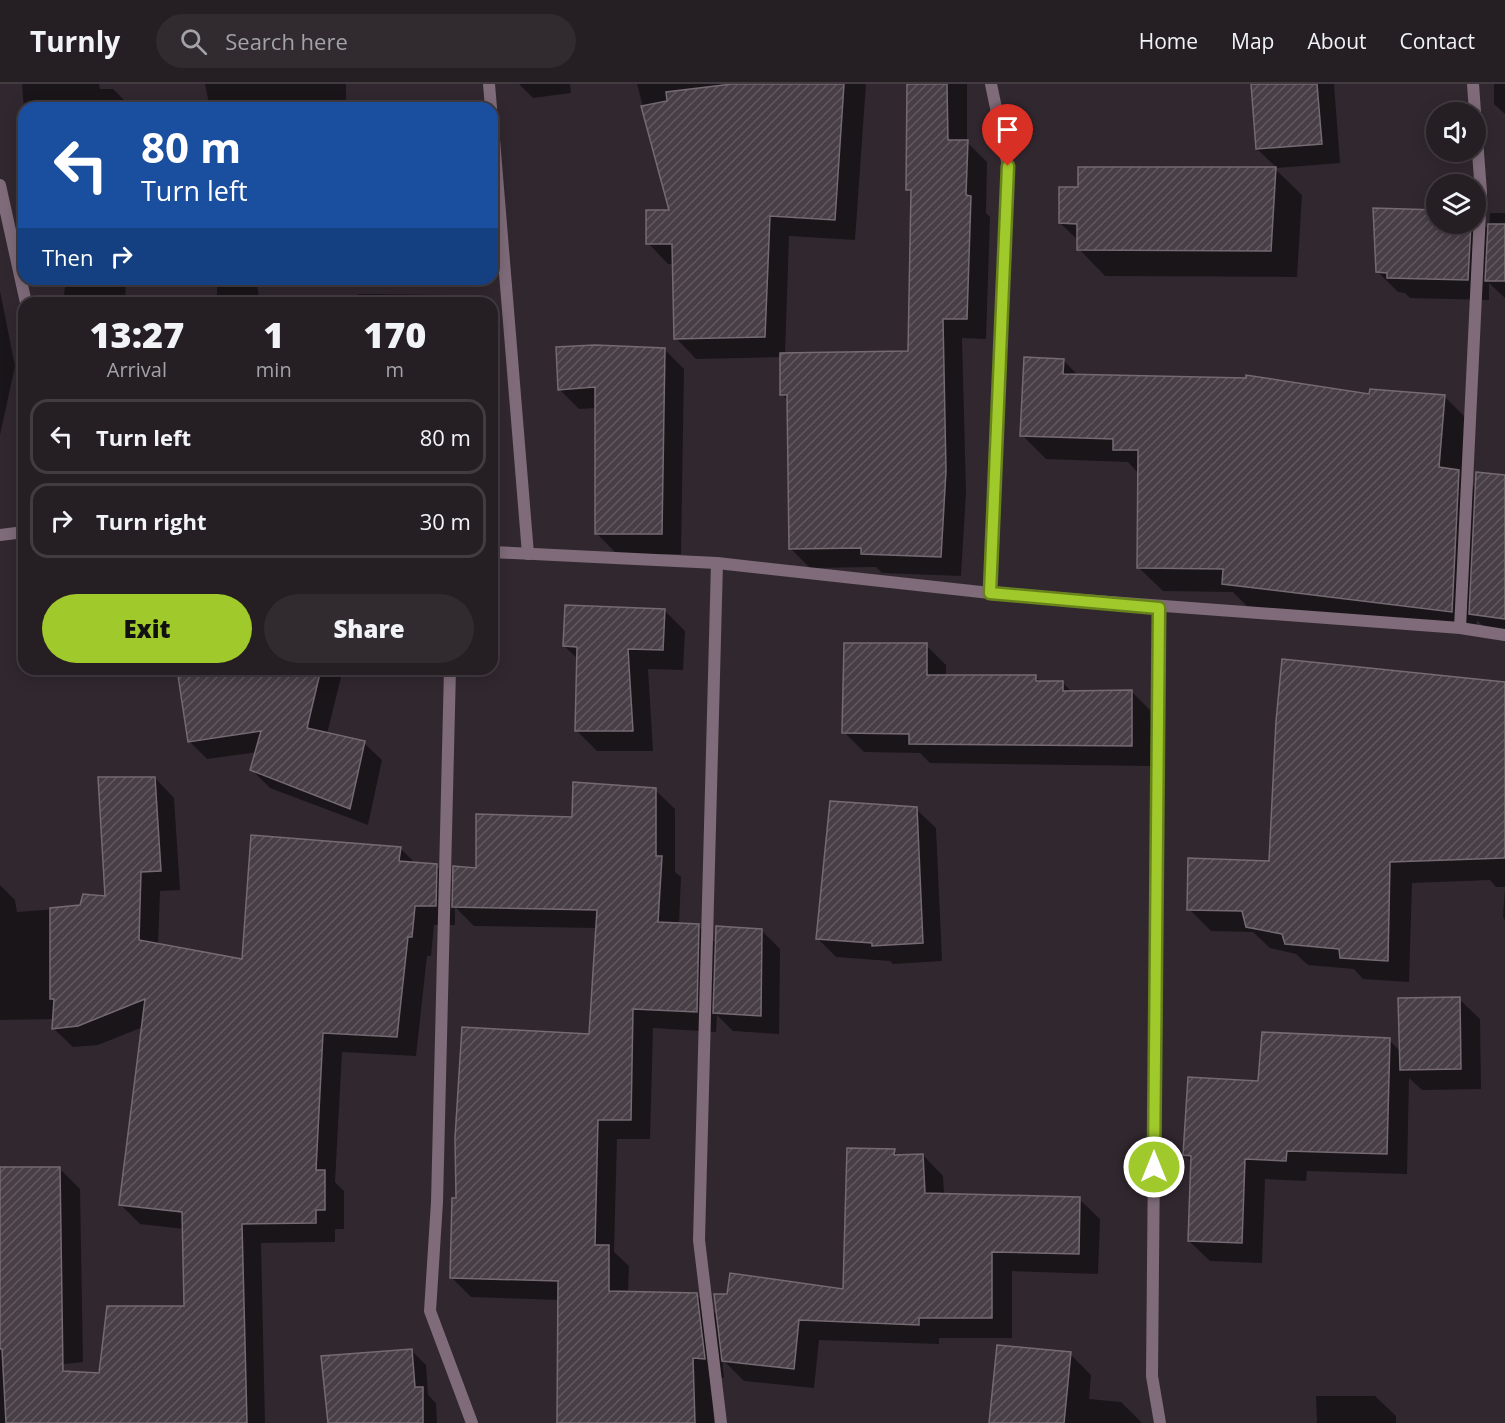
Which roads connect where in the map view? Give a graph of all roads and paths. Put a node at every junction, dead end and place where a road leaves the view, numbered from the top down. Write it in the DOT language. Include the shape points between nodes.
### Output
graph roads {
  1 [pos="489,84"];
  2 [pos="991,84"];
  3 [pos="1473,84"];
  4 [pos="490,102"];
  5 [pos="1474,102"];
  6 [pos="1479,162"];
  7 [pos="0,185"];
  8 [pos="498,188"];
  9 [pos="18,267"];
  10 [pos="18,533"];
  11 [pos="0,535"];
  12 [pos="498,552"];
  13 [pos="528,554"];
  14 [pos="717,564"];
  15 [pos="990,593"];
  16 [pos="1159,608"];
  17 [pos="1460,628"];
  18 [pos="1505,635"];
  19 [pos="450,675"];
  20 [pos="472,1423"];
  21 [pos="721,1423"];
  22 [pos="1160,1423"];
  1 -- 4 [label="street"];
  2 -- 15 [label="street" via="1008,166"];
  3 -- 5 [label="street"];
  6 -- 17 [label="street" via="1481,192"];
  7 -- 9 [label="street"];
  8 -- 13 [label="street"];
  10 -- 11 [label="street"];
  12 -- 13 [label="street"];
  13 -- 14 [label="street"];
  14 -- 15 [label="street"];
  14 -- 21 [label="street" via="699,1240"];
  15 -- 16 [label="street"];
  16 -- 17 [label="street"];
  16 -- 22 [label="street" via="1152,1376"];
  17 -- 18 [label="street"];
  19 -- 20 [label="street" via="437,1202 430,1311"];
}
